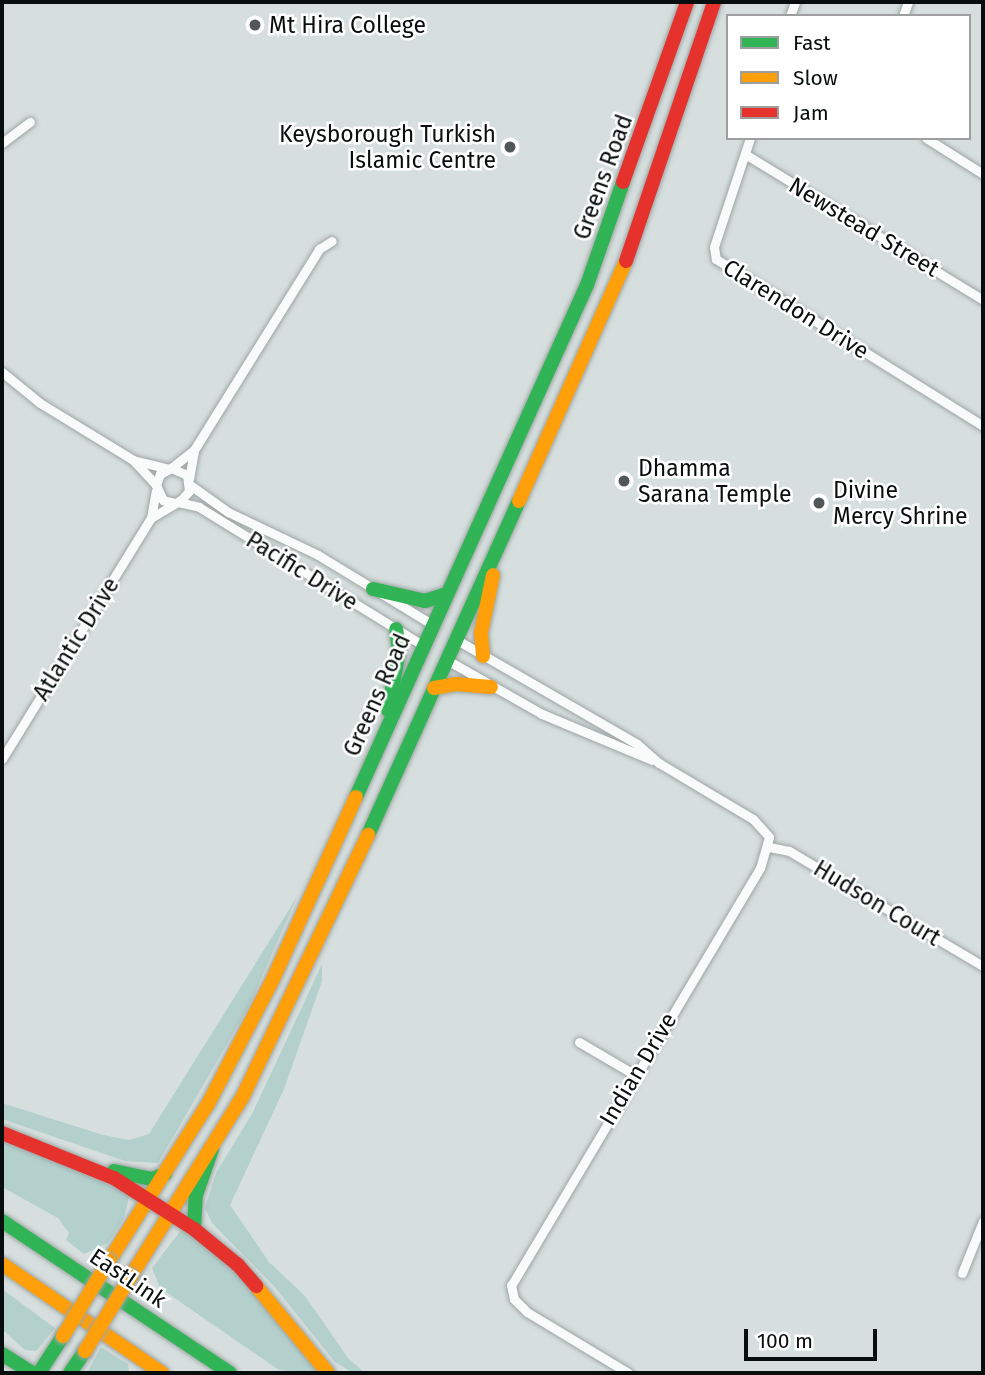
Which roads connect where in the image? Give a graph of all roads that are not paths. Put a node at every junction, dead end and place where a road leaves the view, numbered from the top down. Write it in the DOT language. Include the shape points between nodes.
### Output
graph roads {
  1 [pos="687,2"];
  2 [pos="714,2"];
  3 [pos="30,122"];
  4 [pos="644,129"];
  5 [pos="669,137"];
  6 [pos="749,140"];
  7 [pos="929,140"];
  8 [pos="2,143"];
  9 [pos="745,154"];
  10 [pos="983,174"];
  11 [pos="332,241"];
  12 [pos="983,300"];
  13 [pos="2,372"];
  14 [pos="983,426"];
  15 [pos="194,450"];
  16 [pos="133,460"];
  17 [pos="169,469"];
  18 [pos="189,482"];
  19 [pos="156,488"];
  20 [pos="176,502"];
  21 [pos="151,518"];
  22 [pos="498,549"];
  23 [pos="373,589"];
  24 [pos="447,594"];
  25 [pos="433,625"];
  26 [pos="396,629"];
  27 [pos="457,639"];
  28 [pos="424,646"];
  29 [pos="483,656"];
  30 [pos="447,660"];
  31 [pos="491,687"];
  32 [pos="434,688"];
  33 [pos="377,749"];
  34 [pos="2,759"];
  35 [pos="659,763"];
  36 [pos="769,848"];
  37 [pos="983,966"];
  38 [pos="579,1042"];
  39 [pos="635,1075"];
  40 [pos="2,1133"];
  41 [pos="212,1149"];
  42 [pos="75,1161"];
  43 [pos="165,1174"];
  44 [pos="149,1199"];
  45 [pos="172,1214"];
  46 [pos="2,1220"];
  47 [pos="983,1221"];
  48 [pos="194,1228"];
  49 [pos="2,1264"];
  50 [pos="962,1273"];
  51 [pos="2,1354"];
  52 [pos="32,1373"];
  53 [pos="39,1373"];
  54 [pos="70,1373"];
  55 [pos="162,1373"];
  56 [pos="230,1373"];
  57 [pos="328,1373"];
  58 [pos="628,1373"];
  1 -- 4 [label="main road, Greens Road"];
  2 -- 5 [label="main road"];
  3 -- 8 [label="street"];
  4 -- 5 [label="main road" via="660,128"];
  4 -- 24 [label="main road, Greens Road" via="587,285"];
  5 -- 22 [label="main road" via="622,273"];
  6 -- 9 [label="street, Clarendon Drive"];
  7 -- 10 [label="street"];
  9 -- 12 [label="street, Newstead Street"];
  9 -- 14 [label="street, Clarendon Drive" via="714,247 716,259"];
  11 -- 15 [label="street" via="319,249"];
  13 -- 16 [label="street" via="40,403"];
  15 -- 17 [label="street"];
  15 -- 18 [label="street"];
  16 -- 17 [label="street"];
  16 -- 19 [label="street"];
  17 -- 18 [label="street" via="182,471"];
  17 -- 19 [label="street"];
  18 -- 20 [label="street"];
  18 -- 23 [label="street, Pacific Drive" via="228,512 318,555"];
  19 -- 20 [label="street" via="163,500"];
  19 -- 21 [label="street, Atlantic Drive"];
  20 -- 21 [label="street, Atlantic Drive"];
  20 -- 26 [label="street, Pacific Drive" via="209,513"];
  21 -- 34 [label="street, Atlantic Drive"];
  22 -- 27 [label="main road"];
  22 -- 29 [label="main road" via="481,633"];
  23 -- 24 [label="main road" via="416,600"];
  23 -- 25 [label="street, Pacific Drive"];
  24 -- 25 [label="main road, Greens Road"];
  25 -- 27 [label="main road"];
  25 -- 28 [label="main road, Greens Road"];
  26 -- 28 [label="street, Pacific Drive"];
  26 -- 33 [label="main road" via="399,652"];
  27 -- 29 [label="street"];
  27 -- 30 [label="main road"];
  28 -- 30 [label="main road"];
  28 -- 33 [label="main road, Greens Road"];
  29 -- 35 [label="street" via="637,744"];
  30 -- 31 [label="street"];
  30 -- 32 [label="main road"];
  31 -- 32 [label="main road" via="456,684"];
  31 -- 35 [label="street" via="542,714"];
  32 -- 41 [label="main road" via="290,1007"];
  33 -- 43 [label="main road, Greens Road" via="251,1025"];
  35 -- 36 [label="street" via="753,819 763,827"];
  36 -- 37 [label="street, Hudson Court" via="789,851"];
  36 -- 39 [label="street, Indian Drive"];
  38 -- 39 [label="street"];
  39 -- 58 [label="street, Indian Drive" via="511,1284 514,1299 527,1312"];
  40 -- 42 [label="main road"];
  41 -- 45 [label="main road"];
  41 -- 48 [label="main road" via="196,1195"];
  42 -- 43 [label="main road" via="138,1177"];
  42 -- 44 [label="main road"];
  43 -- 44 [label="main road, Greens Road"];
  44 -- 45 [label="main road"];
  44 -- 53 [label="main road, Greens Road, bridge"];
  45 -- 48 [label="main road"];
  45 -- 54 [label="main road, bridge"];
  46 -- 56 [label="main road, EastLink"];
  47 -- 50 [label="street"];
  48 -- 57 [label="main road" via="238,1265"];
  49 -- 55 [label="main road"];
  51 -- 52 [label="main road"];
}
